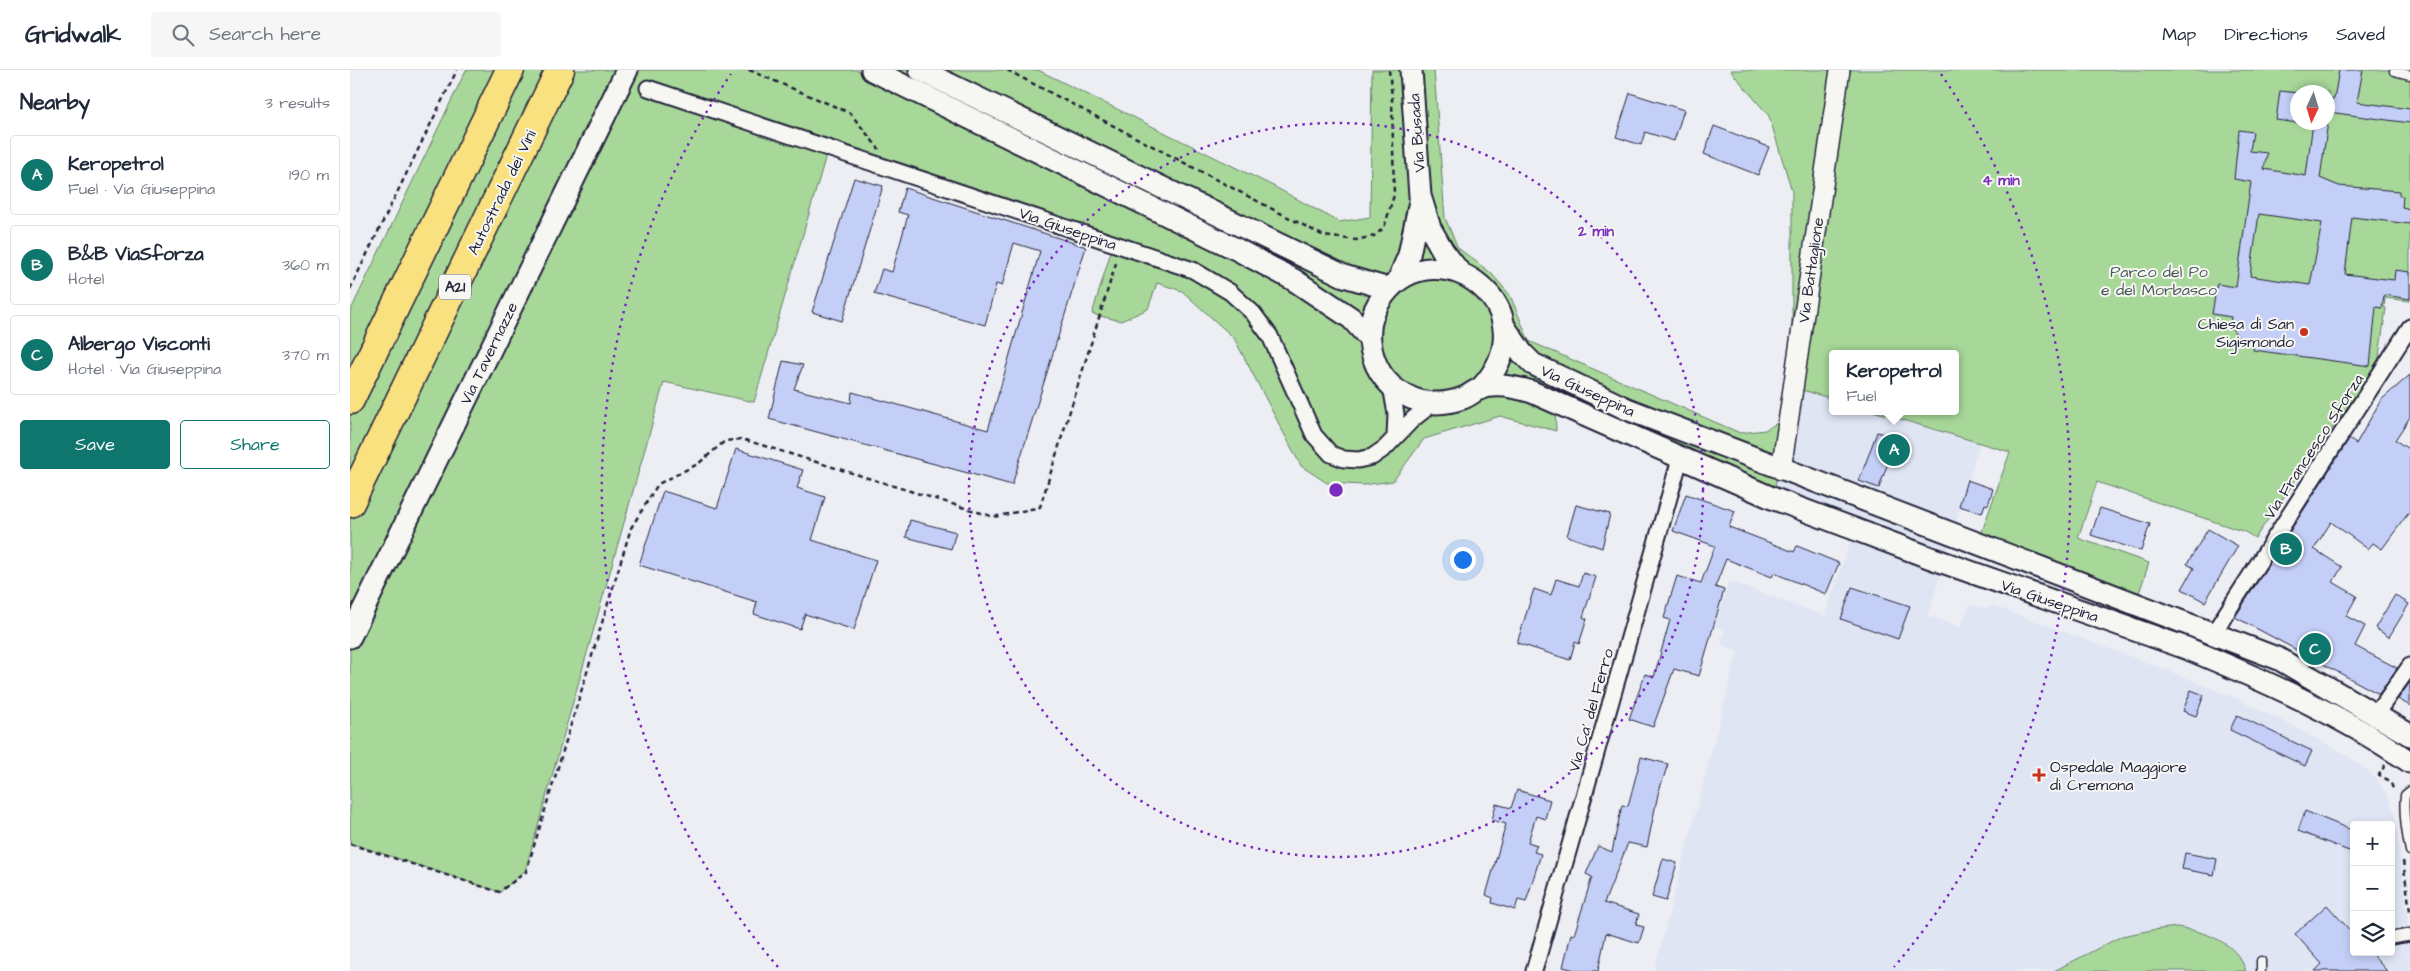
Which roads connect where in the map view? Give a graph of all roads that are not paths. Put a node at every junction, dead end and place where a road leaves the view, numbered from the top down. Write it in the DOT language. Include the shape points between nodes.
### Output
graph roads {
  1 [pos="510,70"];
  2 [pos="560,70"];
  3 [pos="627,70"];
  4 [pos="872,70"];
  5 [pos="920,70"];
  6 [pos="1411,70"];
  7 [pos="1840,70"];
  8 [pos="2394,71"];
  9 [pos="2410,75"];
  10 [pos="648,88"];
  11 [pos="1420,196"];
  12 [pos="1460,273"];
  13 [pos="1393,285"];
  14 [pos="1504,326"];
  15 [pos="2410,327"];
  16 [pos="1369,338"];
  17 [pos="1391,386"];
  18 [pos="1480,389"];
  19 [pos="350,400"];
  20 [pos="1432,404"];
  21 [pos="1687,434"];
  22 [pos="1396,436"];
  23 [pos="1680,459"];
  24 [pos="1781,470"];
  25 [pos="1772,498"];
  26 [pos="350,504"];
  27 [pos="2213,634"];
  28 [pos="350,637"];
  29 [pos="2410,666"];
  30 [pos="2376,714"];
  31 [pos="2410,735"];
  32 [pos="2410,762"];
  33 [pos="2410,791"];
  34 [pos="2410,851"];
  35 [pos="2410,935"];
  36 [pos="2395,937"];
  37 [pos="2261,961"];
  38 [pos="1534,971"];
  39 [pos="2260,971"];
  1 -- 19 [label="highway"];
  2 -- 26 [label="highway, Autostrada dei Vini / A21"];
  3 -- 28 [label="main road, Via Tavernazze"];
  4 -- 16 [label="main road" via="1294,280 1351,318"];
  5 -- 13 [label="main road" via="1344,276"];
  6 -- 11 [label="main road, Via Busada"];
  7 -- 24 [label="street, Via Battaglione"];
  8 -- 9 [label="lane"];
  10 -- 22 [label="street, Via Giuseppina" via="1193,270 1230,292 1253,312 1270,336 1314,435 1331,454 1344,459 1372,457"];
  11 -- 12 [label="main road, Via Busada" via="1430,228"];
  11 -- 13 [label="main road, Via Busada" via="1409,255"];
  12 -- 13 [label="main road" via="1428,269"];
  12 -- 14 [label="main road" via="1476,281 1489,294 1499,309"];
  13 -- 16 [label="main road" via="1378,303 1371,320"];
  14 -- 18 [label="main road" via="1500,361"];
  14 -- 21 [label="main road, Via Giuseppina" via="1533,364 1627,410"];
  15 -- 27 [label="street, Via Francesco Sforza"];
  16 -- 17 [label="main road" via="1376,364"];
  17 -- 20 [label="main road" via="1403,395"];
  17 -- 22 [label="street"];
  18 -- 20 [label="main road" via="1449,403"];
  18 -- 23 [label="main road, Via Giuseppina" via="1503,387 1532,392"];
  20 -- 22 [label="street, Via Giuseppina"];
  21 -- 23 [label="main road"];
  21 -- 24 [label="main road, Via Giuseppina"];
  23 -- 25 [label="main road, Via Giuseppina"];
  23 -- 38 [label="street, Via Ca' del Ferro"];
  24 -- 25 [label="main road"];
  24 -- 27 [label="main road, Via Giuseppina"];
  25 -- 32 [label="main road, Via Giuseppina" via="2202,655 2303,699"];
  27 -- 30 [label="main road, Via Giuseppina" via="2279,659"];
  29 -- 30 [label="street"];
  30 -- 31 [label="main road, Via Giuseppina"];
  33 -- 34 [label="lane" via="2405,795 2404,808"];
  35 -- 36 [label="street"];
  37 -- 39 [label="lane"];
}
